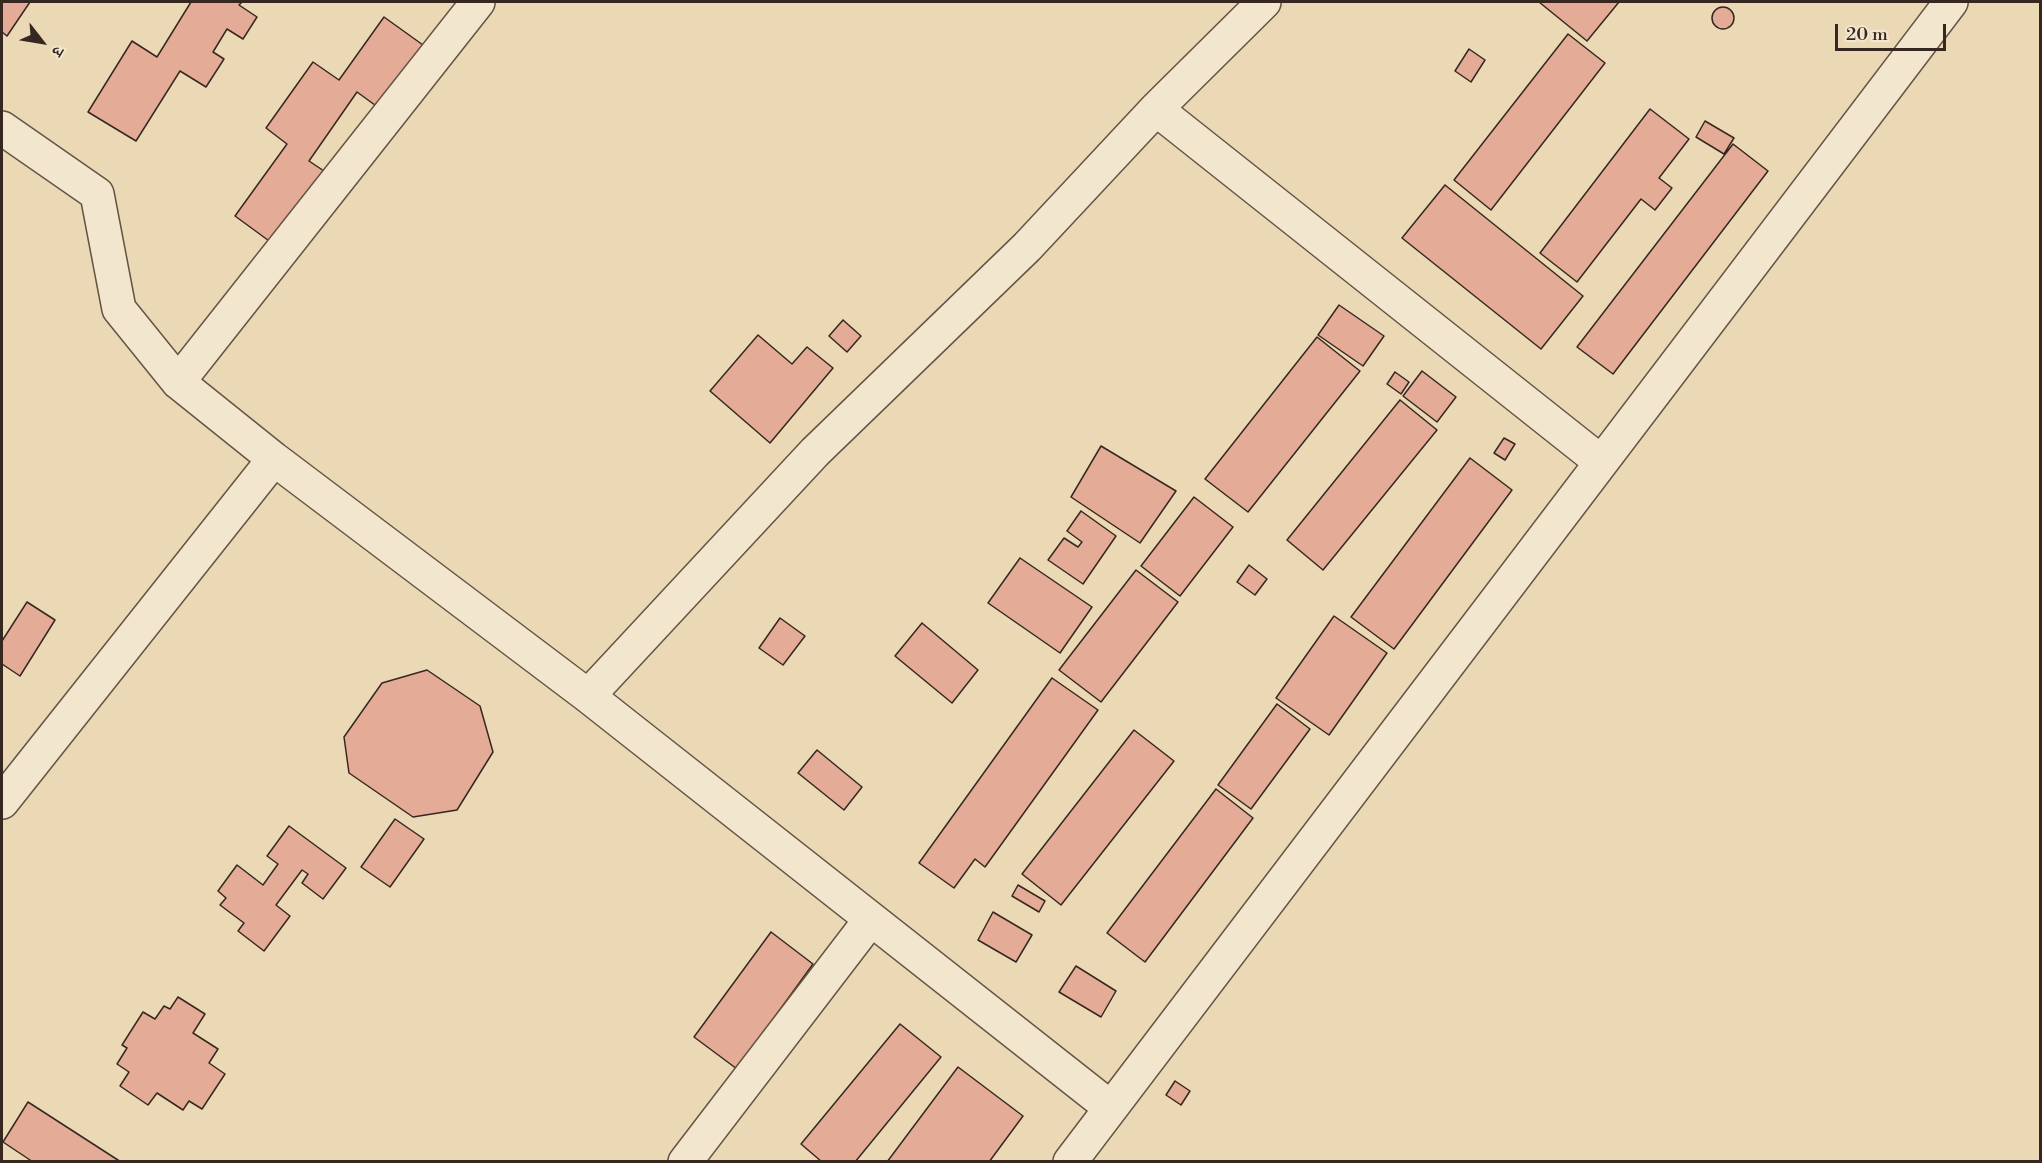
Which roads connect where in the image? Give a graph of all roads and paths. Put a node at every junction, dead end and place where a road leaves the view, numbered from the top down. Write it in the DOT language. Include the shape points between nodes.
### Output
graph roads {
  1 [pos="478,2"];
  2 [pos="1264,2"];
  3 [pos="1951,2"];
  4 [pos="1156,109"];
  5 [pos="2,128"];
  6 [pos="178,382"];
  7 [pos="274,459"];
  8 [pos="1602,462"];
  9 [pos="588,696"];
  10 [pos="2,802"];
  11 [pos="871,919"];
  12 [pos="1111,1108"];
  13 [pos="685,1161"];
  14 [pos="1070,1161"];
  1 -- 6 [label="lane"];
  2 -- 4 [label="lane"];
  3 -- 8 [label="lane"];
  4 -- 8 [label="lane"];
  4 -- 9 [label="lane" via="1027,247 815,452"];
  5 -- 6 [label="lane" via="97,194 119,309"];
  6 -- 7 [label="lane"];
  7 -- 9 [label="lane"];
  7 -- 10 [label="lane"];
  8 -- 12 [label="lane"];
  9 -- 11 [label="lane"];
  11 -- 12 [label="lane"];
  11 -- 13 [label="lane"];
  12 -- 14 [label="lane"];
}
